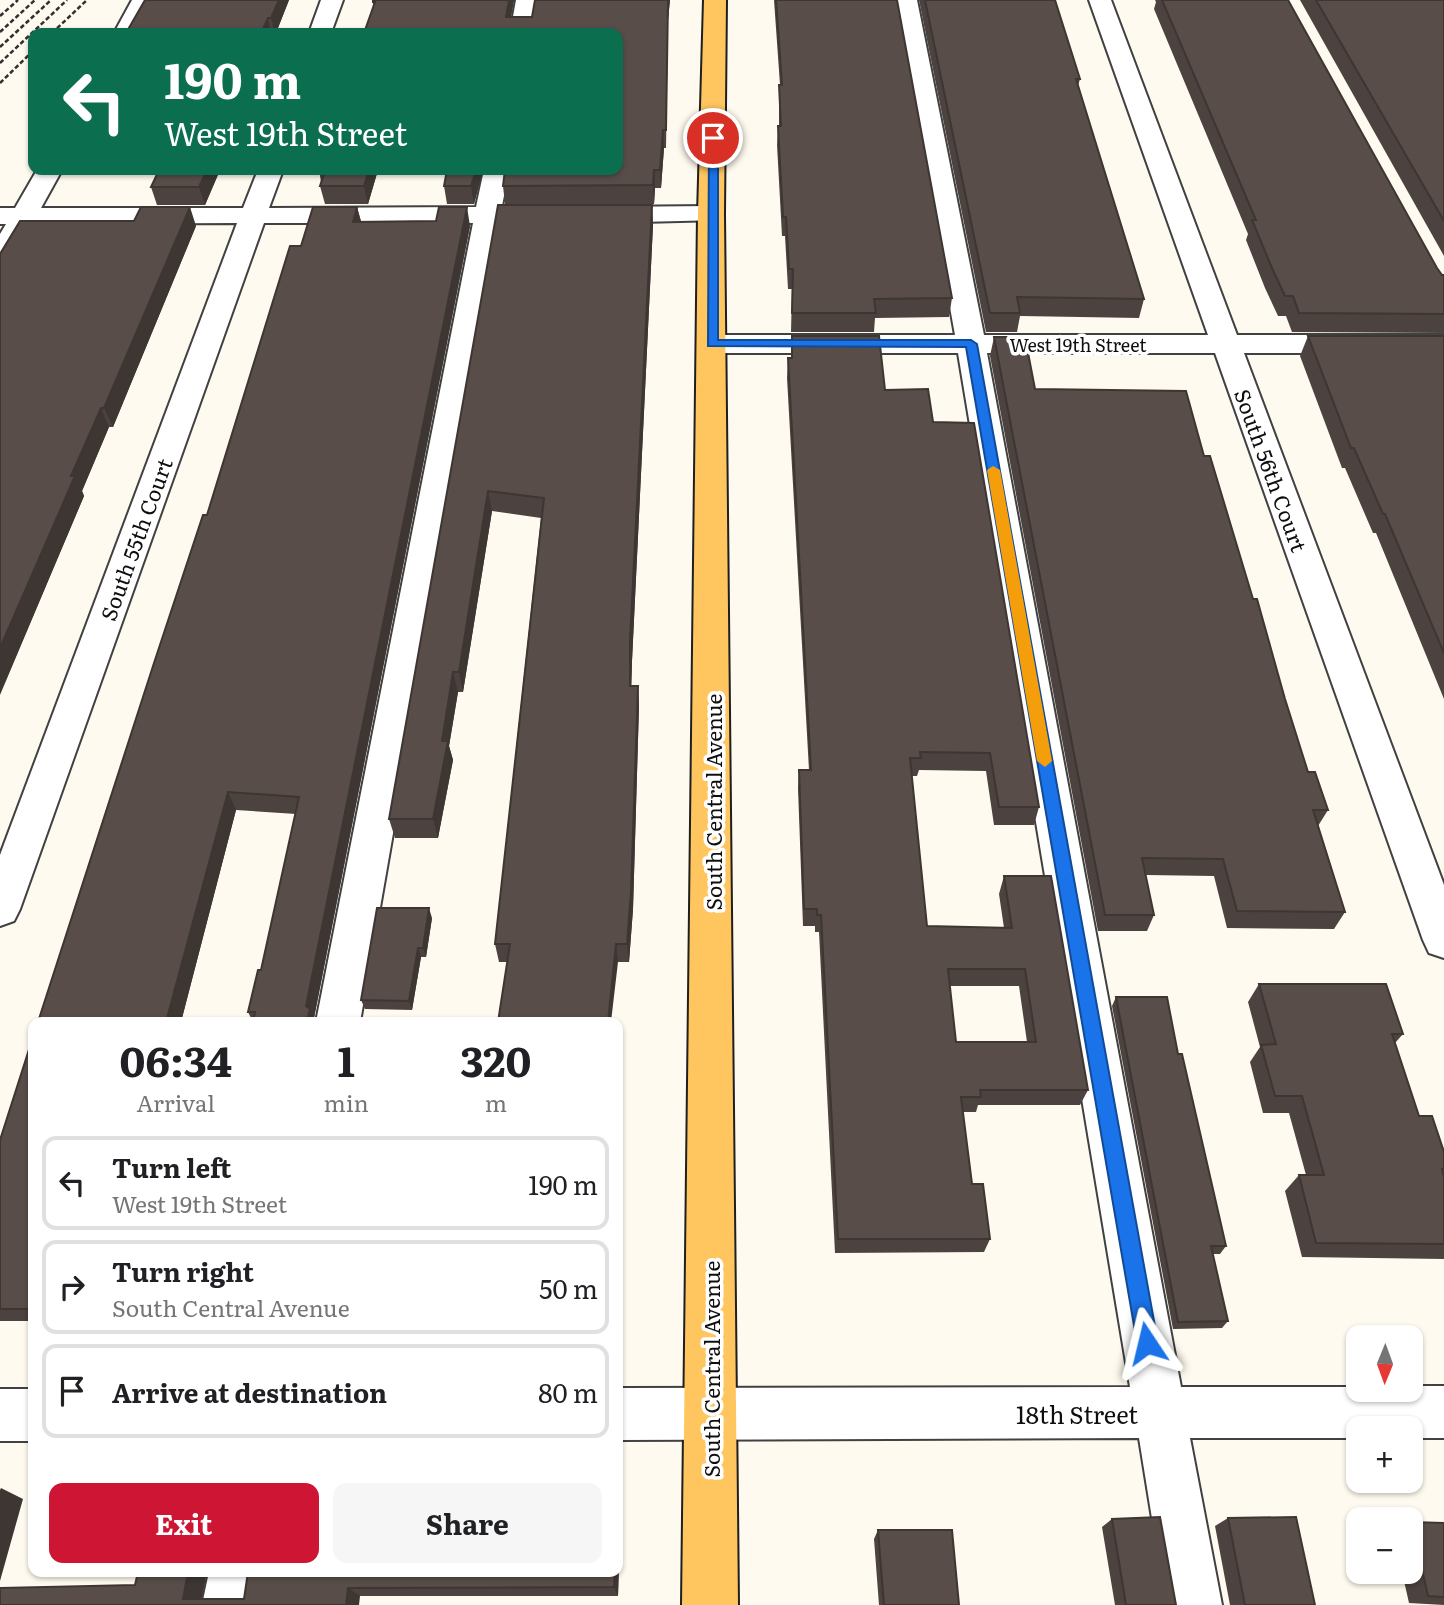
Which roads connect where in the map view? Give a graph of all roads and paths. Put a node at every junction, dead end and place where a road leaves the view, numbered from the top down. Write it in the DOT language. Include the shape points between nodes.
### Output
graph roads {
  1 [pos="18,0"];
  2 [pos="35,0"];
  3 [pos="51,0"];
  4 [pos="67,0"];
  5 [pos="87,0"];
  6 [pos="143,0"];
  7 [pos="332,0"];
  8 [pos="527,0"];
  9 [pos="715,0"];
  10 [pos="906,0"];
  11 [pos="1100,0"];
  12 [pos="0,16"];
  13 [pos="37,28"];
  14 [pos="57,28"];
  15 [pos="128,28"];
  16 [pos="322,28"];
  17 [pos="522,28"];
  18 [pos="0,32"];
  19 [pos="28,37"];
  20 [pos="0,47"];
  21 [pos="28,56"];
  22 [pos="0,63"];
  23 [pos="0,83"];
  24 [pos="45,175"];
  25 [pos="268,175"];
  26 [pos="497,175"];
  27 [pos="711,214"];
  28 [pos="254,215"];
  29 [pos="501,215"];
  30 [pos="582,215"];
  31 [pos="12,216"];
  32 [pos="0,258"];
  33 [pos="712,344"];
  34 [pos="971,344"];
  35 [pos="1226,344"];
  36 [pos="1444,344"];
  37 [pos="0,909"];
  38 [pos="1444,940"];
  39 [pos="339,1017"];
  40 [pos="1160,1412"];
  41 [pos="1444,1412"];
  42 [pos="710,1413"];
  43 [pos="623,1414"];
  44 [pos="0,1415"];
  45 [pos="28,1415"];
  46 [pos="235,1577"];
  47 [pos="230,1605"];
  48 [pos="710,1605"];
  49 [pos="1194,1605"];
  1 -- 12 [label="path"];
  2 -- 18 [label="path"];
  3 -- 20 [label="path"];
  4 -- 13 [label="path"];
  5 -- 14 [label="path"];
  6 -- 15 [label="street"];
  7 -- 16 [label="street"];
  8 -- 17 [label="street"];
  9 -- 27 [label="main road, South Central Avenue"];
  10 -- 34 [label="street"];
  11 -- 35 [label="street, South 56th Court"];
  19 -- 22 [label="path"];
  21 -- 23 [label="path"];
  24 -- 31 [label="street"];
  25 -- 28 [label="street, South 55th Court"];
  26 -- 29 [label="street"];
  27 -- 30 [label="street"];
  27 -- 33 [label="main road, South Central Avenue"];
  28 -- 29 [label="street"];
  28 -- 31 [label="street"];
  28 -- 37 [label="street, South 55th Court"];
  29 -- 39 [label="street"];
  31 -- 32 [label="street"];
  33 -- 34 [label="street, West 19th Street"];
  33 -- 42 [label="main road, South Central Avenue"];
  34 -- 35 [label="street, West 19th Street"];
  34 -- 40 [label="street"];
  35 -- 36 [label="street, West 19th Street"];
  35 -- 38 [label="street, South 56th Court"];
  40 -- 41 [label="street, 18th Street"];
  40 -- 42 [label="street, 18th Street"];
  40 -- 49 [label="street"];
  42 -- 43 [label="street, 18th Street"];
  42 -- 48 [label="main road, South Central Avenue"];
  44 -- 45 [label="street"];
  46 -- 47 [label="street"];
}
